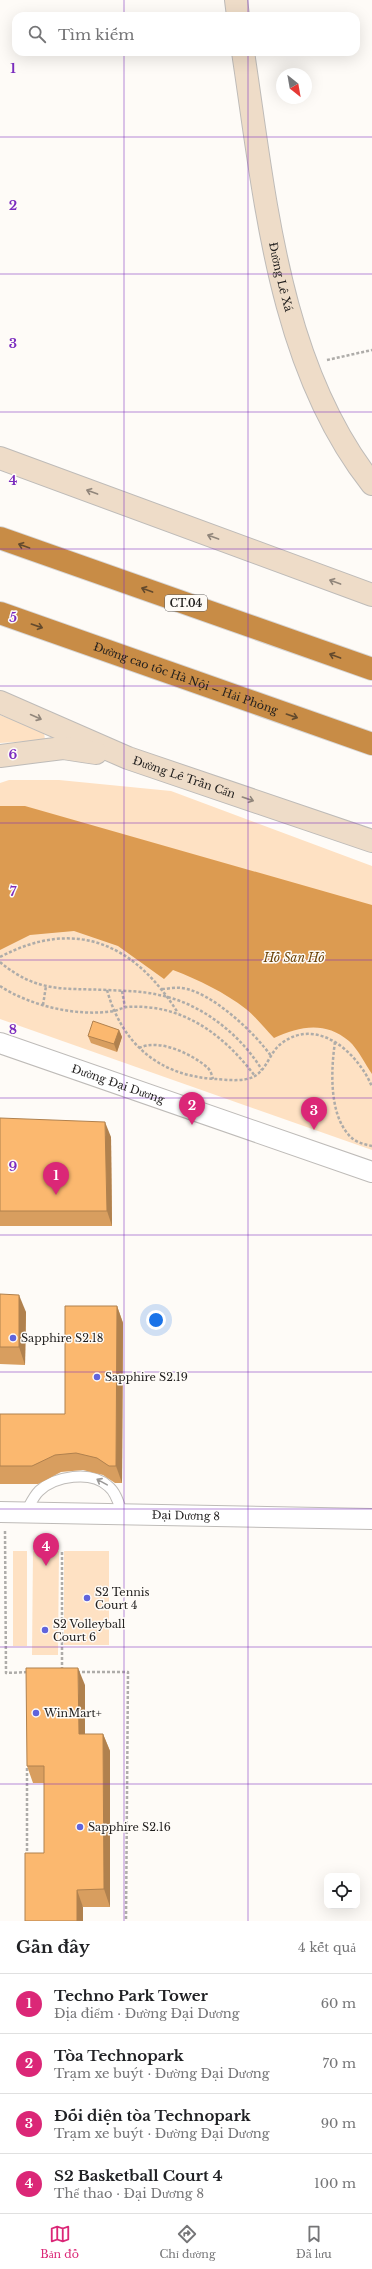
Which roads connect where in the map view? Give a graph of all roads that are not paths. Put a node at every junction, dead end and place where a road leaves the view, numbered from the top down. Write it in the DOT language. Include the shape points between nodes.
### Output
graph roads {
  1 [pos="236,0"];
  2 [pos="238,12"];
  3 [pos="244,56"];
  4 [pos="0,458"];
  5 [pos="372,484"];
  6 [pos="0,538"];
  7 [pos="372,596"];
  8 [pos="0,613"];
  9 [pos="372,669"];
  10 [pos="0,702"];
  11 [pos="372,744"];
  12 [pos="0,756"];
  13 [pos="128,758"];
  14 [pos="372,841"];
  15 [pos="0,1043"];
  16 [pos="372,1172"];
  17 [pos="0,1512"];
  18 [pos="26,1512"];
  19 [pos="122,1513"];
  20 [pos="372,1519"];
  1 -- 2 [label="main road"];
  3 -- 5 [label="main road, Đường Lê Xá" via="266,206 280,273 307,364 334,426"];
  7 -- 4 [label="main road, one-way"];
  9 -- 6 [label="highway, CT.04, one-way"];
  8 -- 11 [label="highway, Đường cao tốc Hà Nội – Hải Phòng, one-way"];
  10 -- 13 [label="main road, Đường Lê Trần Cẩn, one-way"];
  12 -- 13 [label="main road" via="63,748"];
  13 -- 14 [label="main road, Đường Lê Trần Cẩn, one-way"];
  15 -- 16 [label="street, Đường Đại Dương"];
  17 -- 18 [label="street, Đại Dương 8"];
  18 -- 19 [label="street, Đại Dương 8"];
  19 -- 18 [label="lane, one-way" via="109,1486 98,1479 82,1476 57,1480 40,1491"];
  19 -- 20 [label="street, Đại Dương 8"];
}
